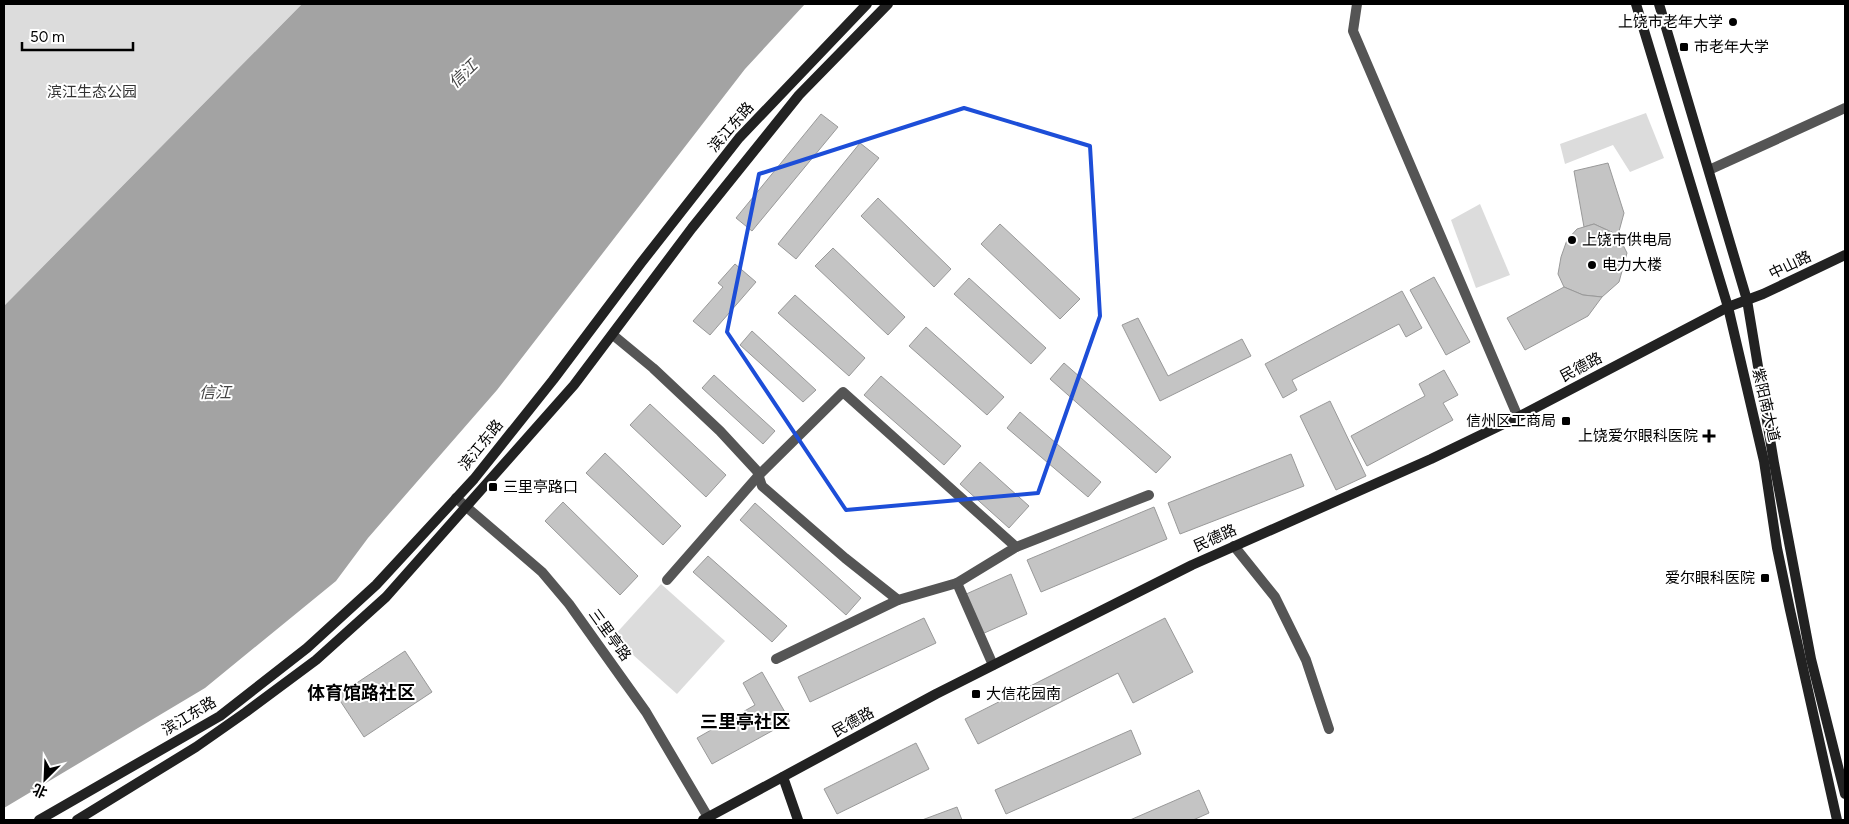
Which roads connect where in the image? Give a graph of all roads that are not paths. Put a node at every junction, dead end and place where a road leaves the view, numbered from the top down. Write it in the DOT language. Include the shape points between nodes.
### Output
graph roads {
  1 [pos="867,4"];
  2 [pos="888,4"];
  3 [pos="1357,4"];
  4 [pos="1636,4"];
  5 [pos="1659,4"];
  6 [pos="1845,108"];
  7 [pos="1709,170"];
  8 [pos="1845,255"];
  9 [pos="1748,300"];
  10 [pos="1728,307"];
  11 [pos="612,335"];
  12 [pos="1518,417"];
  13 [pos="759,476"];
  14 [pos="1148,495"];
  15 [pos="456,498"];
  16 [pos="465,507"];
  17 [pos="1234,546"];
  18 [pos="1016,547"];
  19 [pos="667,580"];
  20 [pos="957,584"];
  21 [pos="898,600"];
  22 [pos="776,659"];
  23 [pos="993,665"];
  24 [pos="1329,729"];
  25 [pos="783,777"];
  26 [pos="1845,794"];
  27 [pos="705,819"];
  28 [pos="39,820"];
  29 [pos="77,820"];
  30 [pos="798,820"];
  31 [pos="1837,820"];
  1 -- 15 [label="main road, 滨江东路" via="739,138 553,380"];
  2 -- 11 [label="main road, 滨江东路" via="799,94"];
  3 -- 12 [label="street" via="1353,31"];
  4 -- 10 [label="main road, 紫阳南大道"];
  5 -- 7 [label="main road, 紫阳南大道"];
  6 -- 7 [label="street"];
  7 -- 9 [label="main road, 紫阳南大道"];
  8 -- 9 [label="main road, 中山路"];
  9 -- 10 [label="main road, 民德路"];
  9 -- 26 [label="main road, 紫阳南大道" via="1774,463 1812,659"];
  10 -- 12 [label="main road, 民德路"];
  10 -- 31 [label="main road, 紫阳南大道" via="1764,461 1777,548"];
  11 -- 13 [label="street" via="653,368 720,431"];
  11 -- 16 [label="main road, 滨江东路" via="574,386"];
  12 -- 17 [label="main road, 民德路"];
  13 -- 18 [label="street" via="843,392"];
  13 -- 19 [label="street"];
  13 -- 21 [label="street" via="762,486"];
  14 -- 18 [label="street"];
  15 -- 16 [label="street, 三里亭路"];
  15 -- 28 [label="main road, 滨江东路" via="376,585 307,648 220,716"];
  16 -- 27 [label="street, 三里亭路" via="542,572 569,604 646,712"];
  16 -- 29 [label="main road, 滨江东路" via="386,597 316,660 196,747"];
  17 -- 23 [label="main road, 民德路"];
  17 -- 24 [label="street" via="1275,597 1306,660"];
  18 -- 20 [label="street"];
  20 -- 21 [label="street"];
  20 -- 23 [label="street"];
  21 -- 22 [label="street"];
  23 -- 25 [label="main road, 民德路"];
  25 -- 27 [label="main road, 民德路"];
  25 -- 30 [label="main road"];
}
